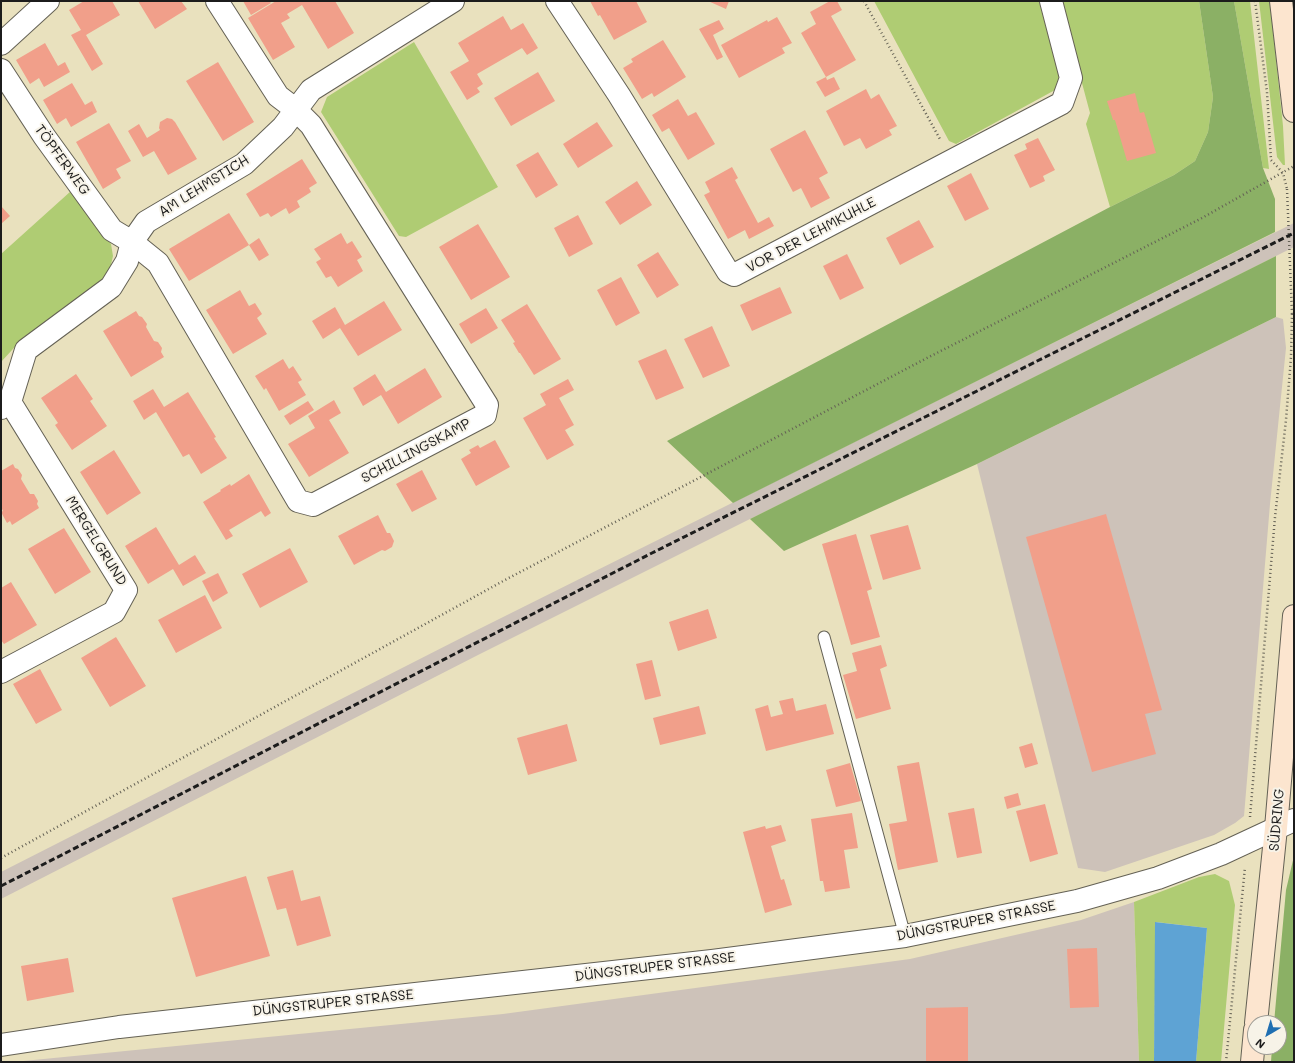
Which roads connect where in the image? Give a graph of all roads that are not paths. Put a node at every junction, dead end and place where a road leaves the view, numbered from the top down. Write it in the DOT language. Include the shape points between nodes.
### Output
graph roads {
  1 [pos="48,1"];
  2 [pos="217,1"];
  3 [pos="453,1"];
  4 [pos="557,1"];
  5 [pos="1050,1"];
  6 [pos="1281,1"];
  7 [pos="1,44"];
  8 [pos="1,70"];
  9 [pos="296,109"];
  10 [pos="1294,111"];
  11 [pos="132,242"];
  12 [pos="5,405"];
  13 [pos="1294,616"];
  14 [pos="824,637"];
  15 [pos="1,672"];
  16 [pos="1285,824"];
  17 [pos="905,936"];
  18 [pos="1257,1015"];
  19 [pos="1,1045"];
  1 -- 7 [label="street"];
  2 -- 9 [label="street" via="278,96"];
  3 -- 9 [label="street, AM LEHMSTICH" via="311,90"];
  4 -- 5 [label="street, VOR DER LEHMKUHLE" via="728,272 734,275 1062,102 1071,78"];
  6 -- 10 [label="main road"];
  8 -- 11 [label="street, TÖPFERWEG" via="44,136 112,230"];
  9 -- 11 [label="street, AM LEHMSTICH" via="283,127 244,164 146,222"];
  9 -- 11 [label="street, SCHILLINGSKAMP" via="312,125 487,405 485,415 313,505 298,501 158,263"];
  11 -- 12 [label="street, AM LEHMSTICH" via="126,261 111,287 26,350"];
  12 -- 15 [label="street, MERGELGRUND" via="126,590 114,612"];
  13 -- 16 [label="main road, SÜDRING"];
  14 -- 17 [label="lane"];
  16 -- 17 [label="street, DÜNGSTRUPER STRASSE" via="1221,854 1158,878 1077,901"];
  16 -- 18 [label="main road, SÜDRING"];
  17 -- 19 [label="street, DÜNGSTRUPER STRASSE" via="712,961 118,1027"];
}
